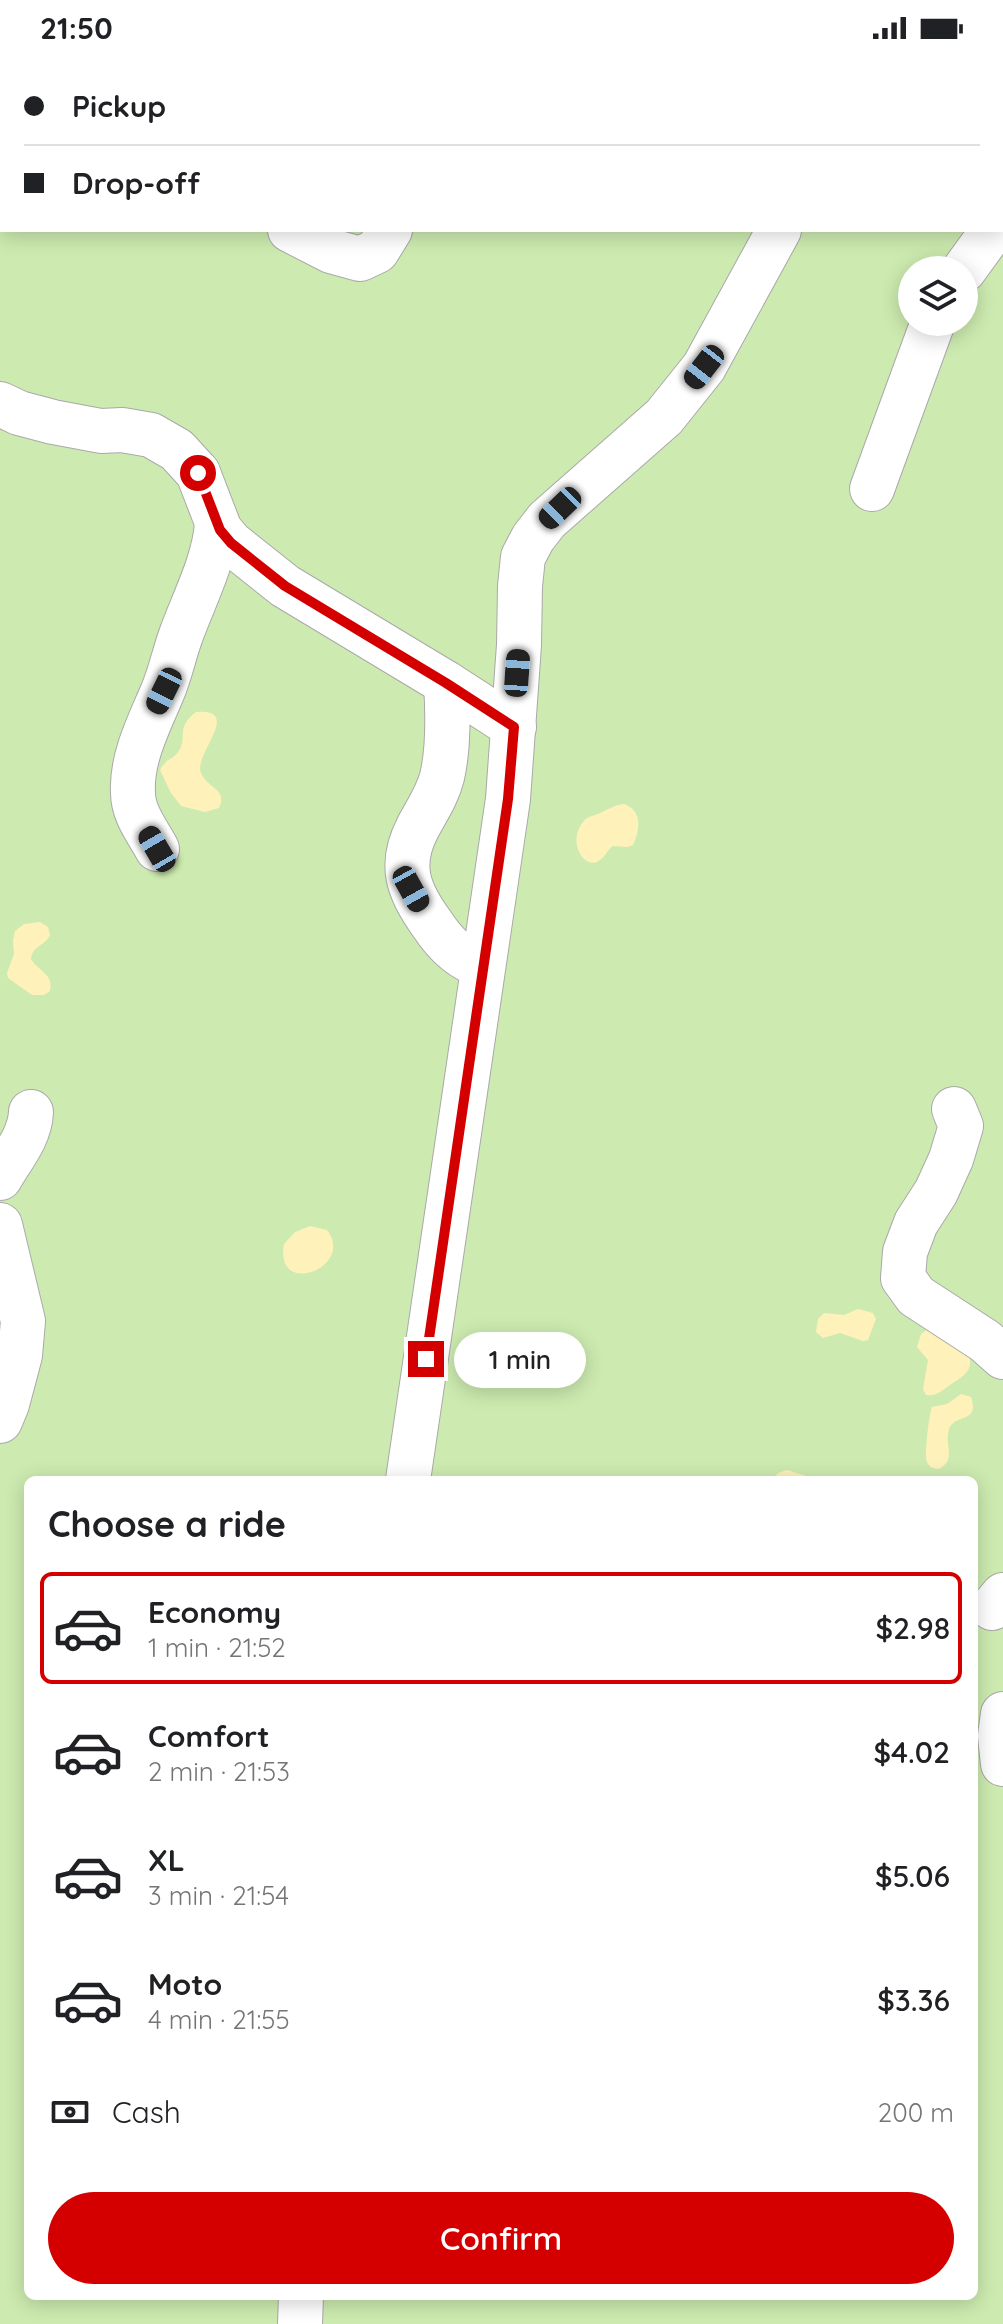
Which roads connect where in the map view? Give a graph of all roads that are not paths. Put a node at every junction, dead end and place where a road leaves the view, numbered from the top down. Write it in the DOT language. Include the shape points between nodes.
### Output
graph roads {
  1 [pos="294,232"];
  2 [pos="389,232"];
  3 [pos="778,232"];
  4 [pos="992,232"];
  5 [pos="974,256"];
  6 [pos="928,336"];
  7 [pos="0,404"];
  8 [pos="872,489"];
  9 [pos="217,524"];
  10 [pos="446,683"];
  11 [pos="514,727"];
  12 [pos="157,849"];
  13 [pos="483,966"];
  14 [pos="954,1109"];
  15 [pos="31,1112"];
  16 [pos="0,1178"];
  17 [pos="0,1225"];
  18 [pos="1003,1357"];
  19 [pos="0,1421"];
  20 [pos="409,1476"];
  21 [pos="1003,1714"];
  22 [pos="1003,1764"];
  23 [pos="301,2300"];
  24 [pos="300,2324"];
  1 -- 2 [label="lane" via="360,259 377,251"];
  3 -- 11 [label="lane" via="704,367 674,405 533,538 523,557"];
  4 -- 5 [label="lane"];
  6 -- 8 [label="lane"];
  7 -- 9 [label="lane" via="53,422 151,435 177,450 198,473"];
  9 -- 10 [label="lane" via="231,543 285,586"];
  9 -- 12 [label="lane" via="215,544 136,768 137,814"];
  10 -- 11 [label="lane"];
  10 -- 13 [label="lane" via="442,776 406,866 411,889 446,945"];
  11 -- 13 [label="lane"];
  13 -- 20 [label="lane"];
  14 -- 18 [label="lane" via="961,1126 936,1192 916,1223 905,1252 903,1278 916,1296"];
  15 -- 16 [label="lane" via="27,1134"];
  17 -- 19 [label="lane" via="23,1321 20,1355"];
  21 -- 22 [label="lane"];
  23 -- 24 [label="lane"];
}
